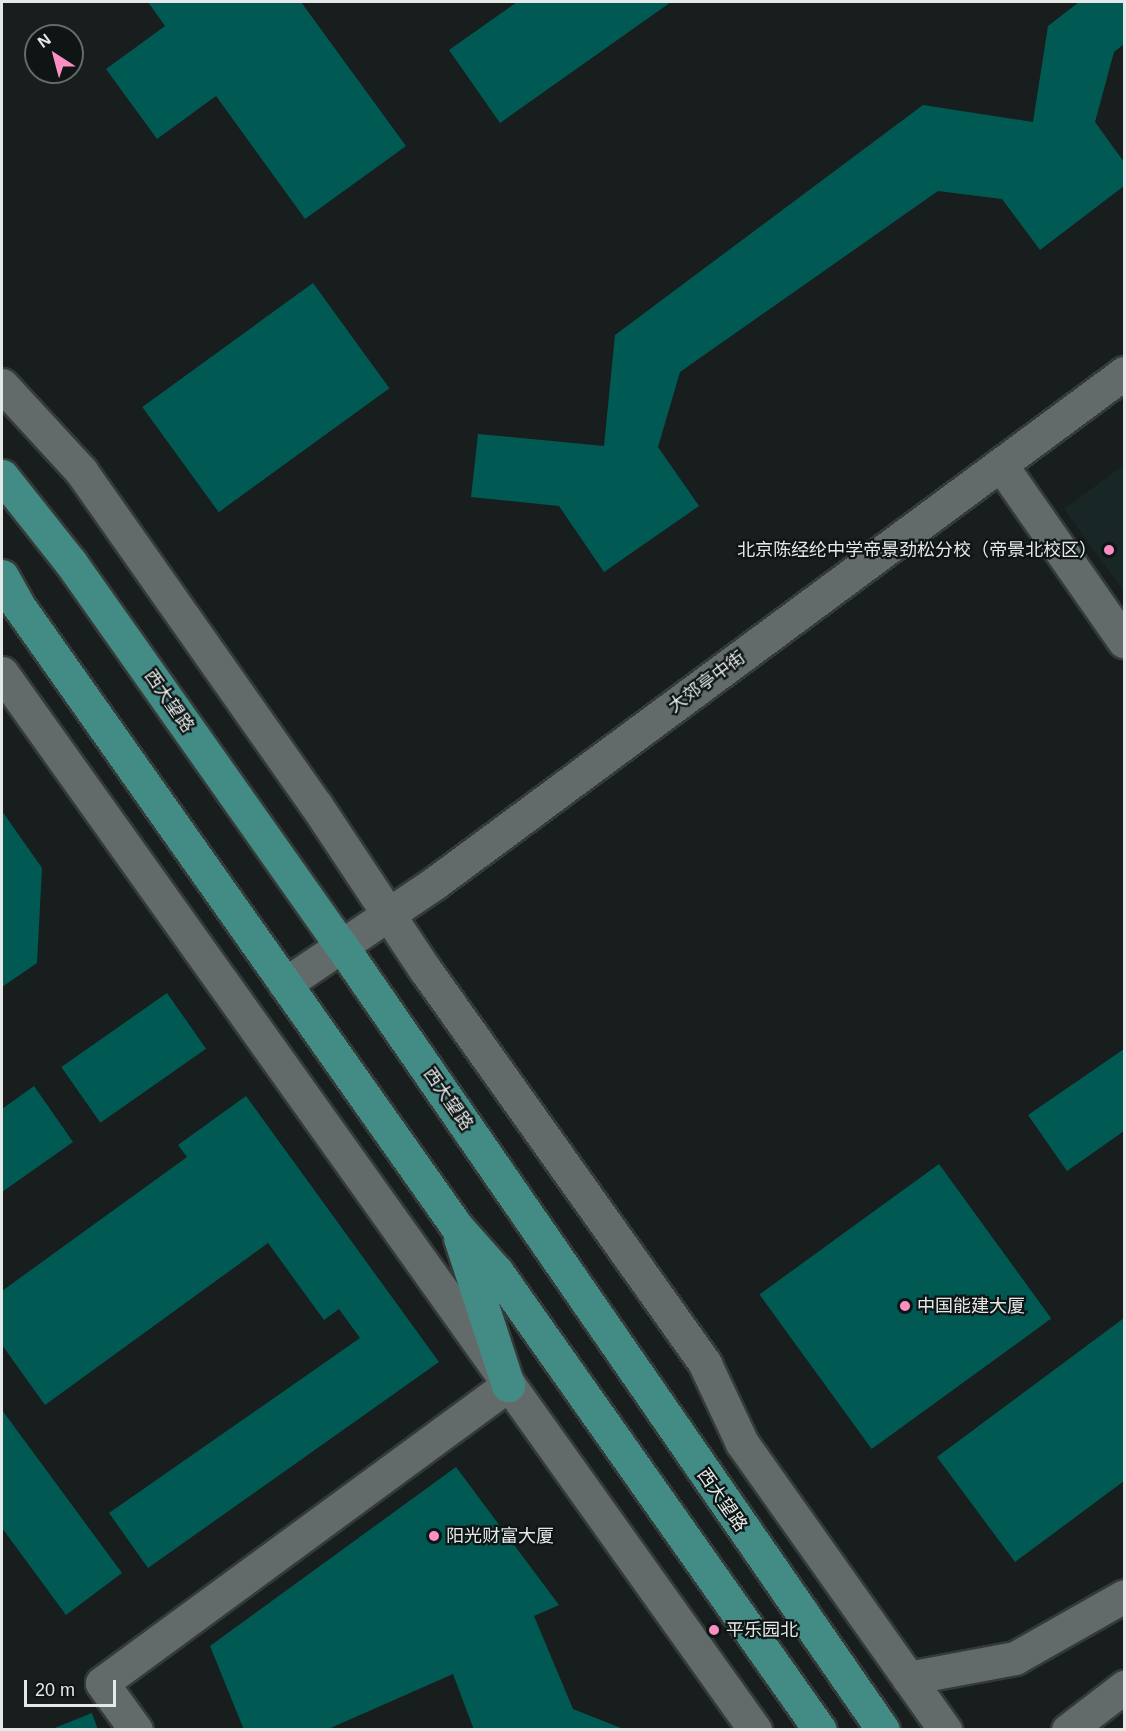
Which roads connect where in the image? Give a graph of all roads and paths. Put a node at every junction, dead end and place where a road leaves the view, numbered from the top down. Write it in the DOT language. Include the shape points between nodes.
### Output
graph roads {
  1 [pos="1125,374"];
  2 [pos="2,385"];
  3 [pos="1001,465"];
  4 [pos="2,476"];
  5 [pos="2,576"];
  6 [pos="10,600"];
  7 [pos="1125,641"];
  8 [pos="2,673"];
  9 [pos="389,915"];
  10 [pos="343,948"];
  11 [pos="285,984"];
  12 [pos="457,1227"];
  13 [pos="508,1385"];
  14 [pos="1125,1596"];
  15 [pos="908,1678"];
  16 [pos="1125,1687"];
  17 [pos="136,1730"];
  18 [pos="755,1730"];
  19 [pos="820,1730"];
  20 [pos="884,1730"];
  21 [pos="945,1730"];
  22 [pos="1068,1730"];
  1 -- 3 [label="street, 大郊亭中街"];
  2 -- 9 [label="street" via="81,471"];
  3 -- 7 [label="street"];
  3 -- 9 [label="street, 大郊亭中街"];
  4 -- 10 [label="main road, 西大望路" via="71,563"];
  5 -- 6 [label="main road"];
  6 -- 11 [label="main road"];
  8 -- 13 [label="street"];
  9 -- 10 [label="street, 大郊亭中街"];
  9 -- 15 [label="street" via="705,1365 742,1443"];
  10 -- 11 [label="street, 大郊亭中街"];
  10 -- 20 [label="main road, 西大望路"];
  11 -- 12 [label="main road"];
  12 -- 13 [label="main road"];
  12 -- 19 [label="main road" via="497,1272"];
  13 -- 17 [label="street" via="102,1683"];
  13 -- 18 [label="street"];
  14 -- 15 [label="street" via="1015,1658"];
  15 -- 21 [label="street"];
  16 -- 22 [label="street"];
}
